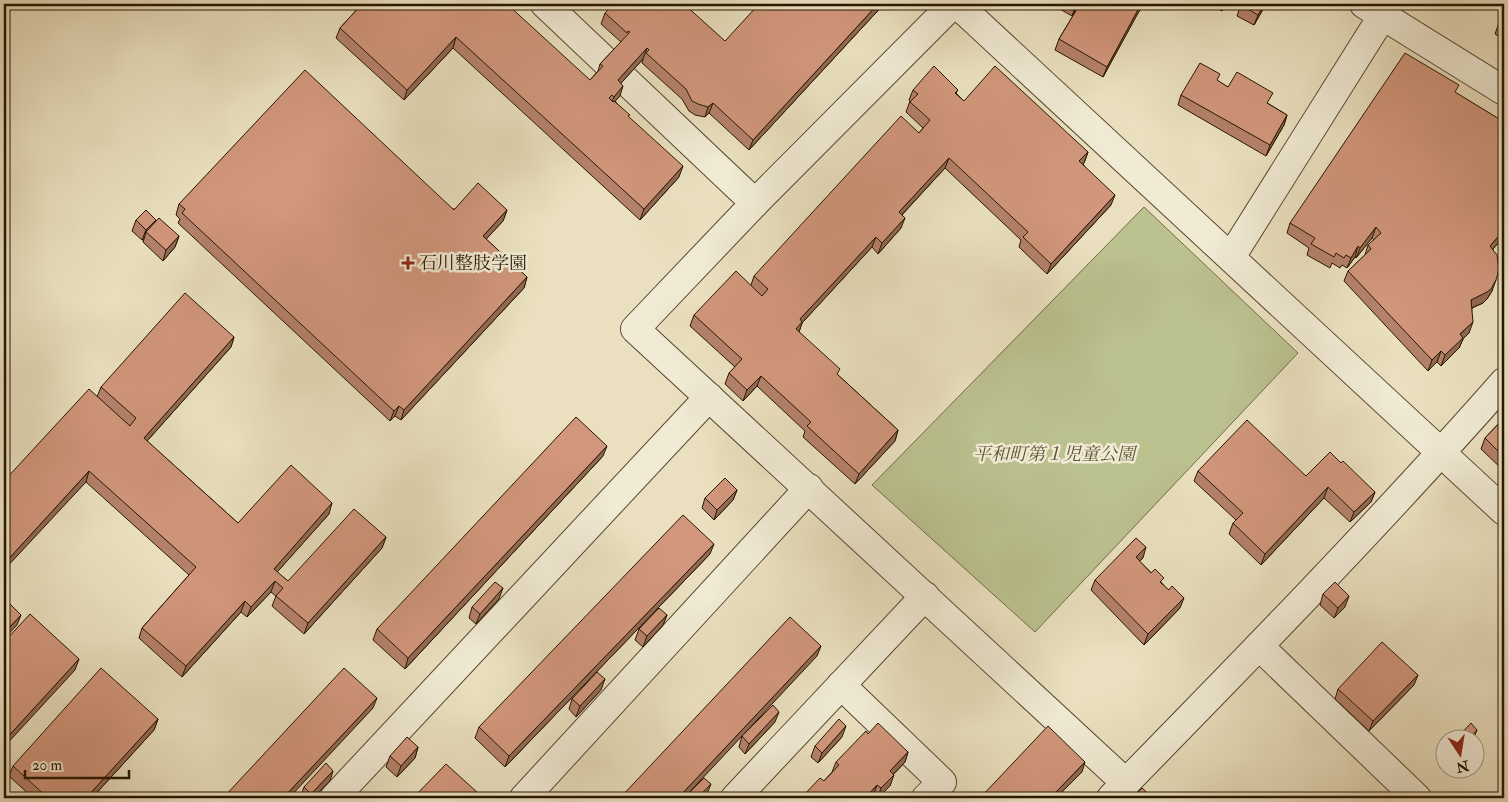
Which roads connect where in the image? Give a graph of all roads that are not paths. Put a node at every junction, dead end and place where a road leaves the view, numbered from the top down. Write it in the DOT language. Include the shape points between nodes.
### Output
graph roads {
  1 [pos="545,4"];
  2 [pos="955,4"];
  3 [pos="1374,10"];
  4 [pos="1504,91"];
  5 [pos="755,203"];
  6 [pos="1231,257"];
  7 [pos="1504,382"];
  8 [pos="709,397"];
  9 [pos="1442,453"];
  10 [pos="809,488"];
  11 [pos="1504,511"];
  12 [pos="925,596"];
  13 [pos="1259,646"];
  14 [pos="841,685"];
  15 [pos="1119,791"];
  16 [pos="334,798"];
  17 [pos="524,798"];
  18 [pos="735,798"];
  19 [pos="926,798"];
  20 [pos="1417,798"];
  1 -- 5 [label="street"];
  2 -- 5 [label="street"];
  2 -- 6 [label="street"];
  3 -- 4 [label="street"];
  3 -- 6 [label="street"];
  5 -- 8 [label="street" via="635,329"];
  6 -- 9 [label="street"];
  7 -- 9 [label="street"];
  8 -- 10 [label="street"];
  8 -- 16 [label="street"];
  9 -- 11 [label="street"];
  9 -- 13 [label="street"];
  10 -- 12 [label="street"];
  10 -- 17 [label="street"];
  12 -- 14 [label="street"];
  12 -- 15 [label="street"];
  13 -- 15 [label="street"];
  13 -- 20 [label="street"];
  14 -- 18 [label="street"];
  14 -- 19 [label="street" via="942,782"];
}
